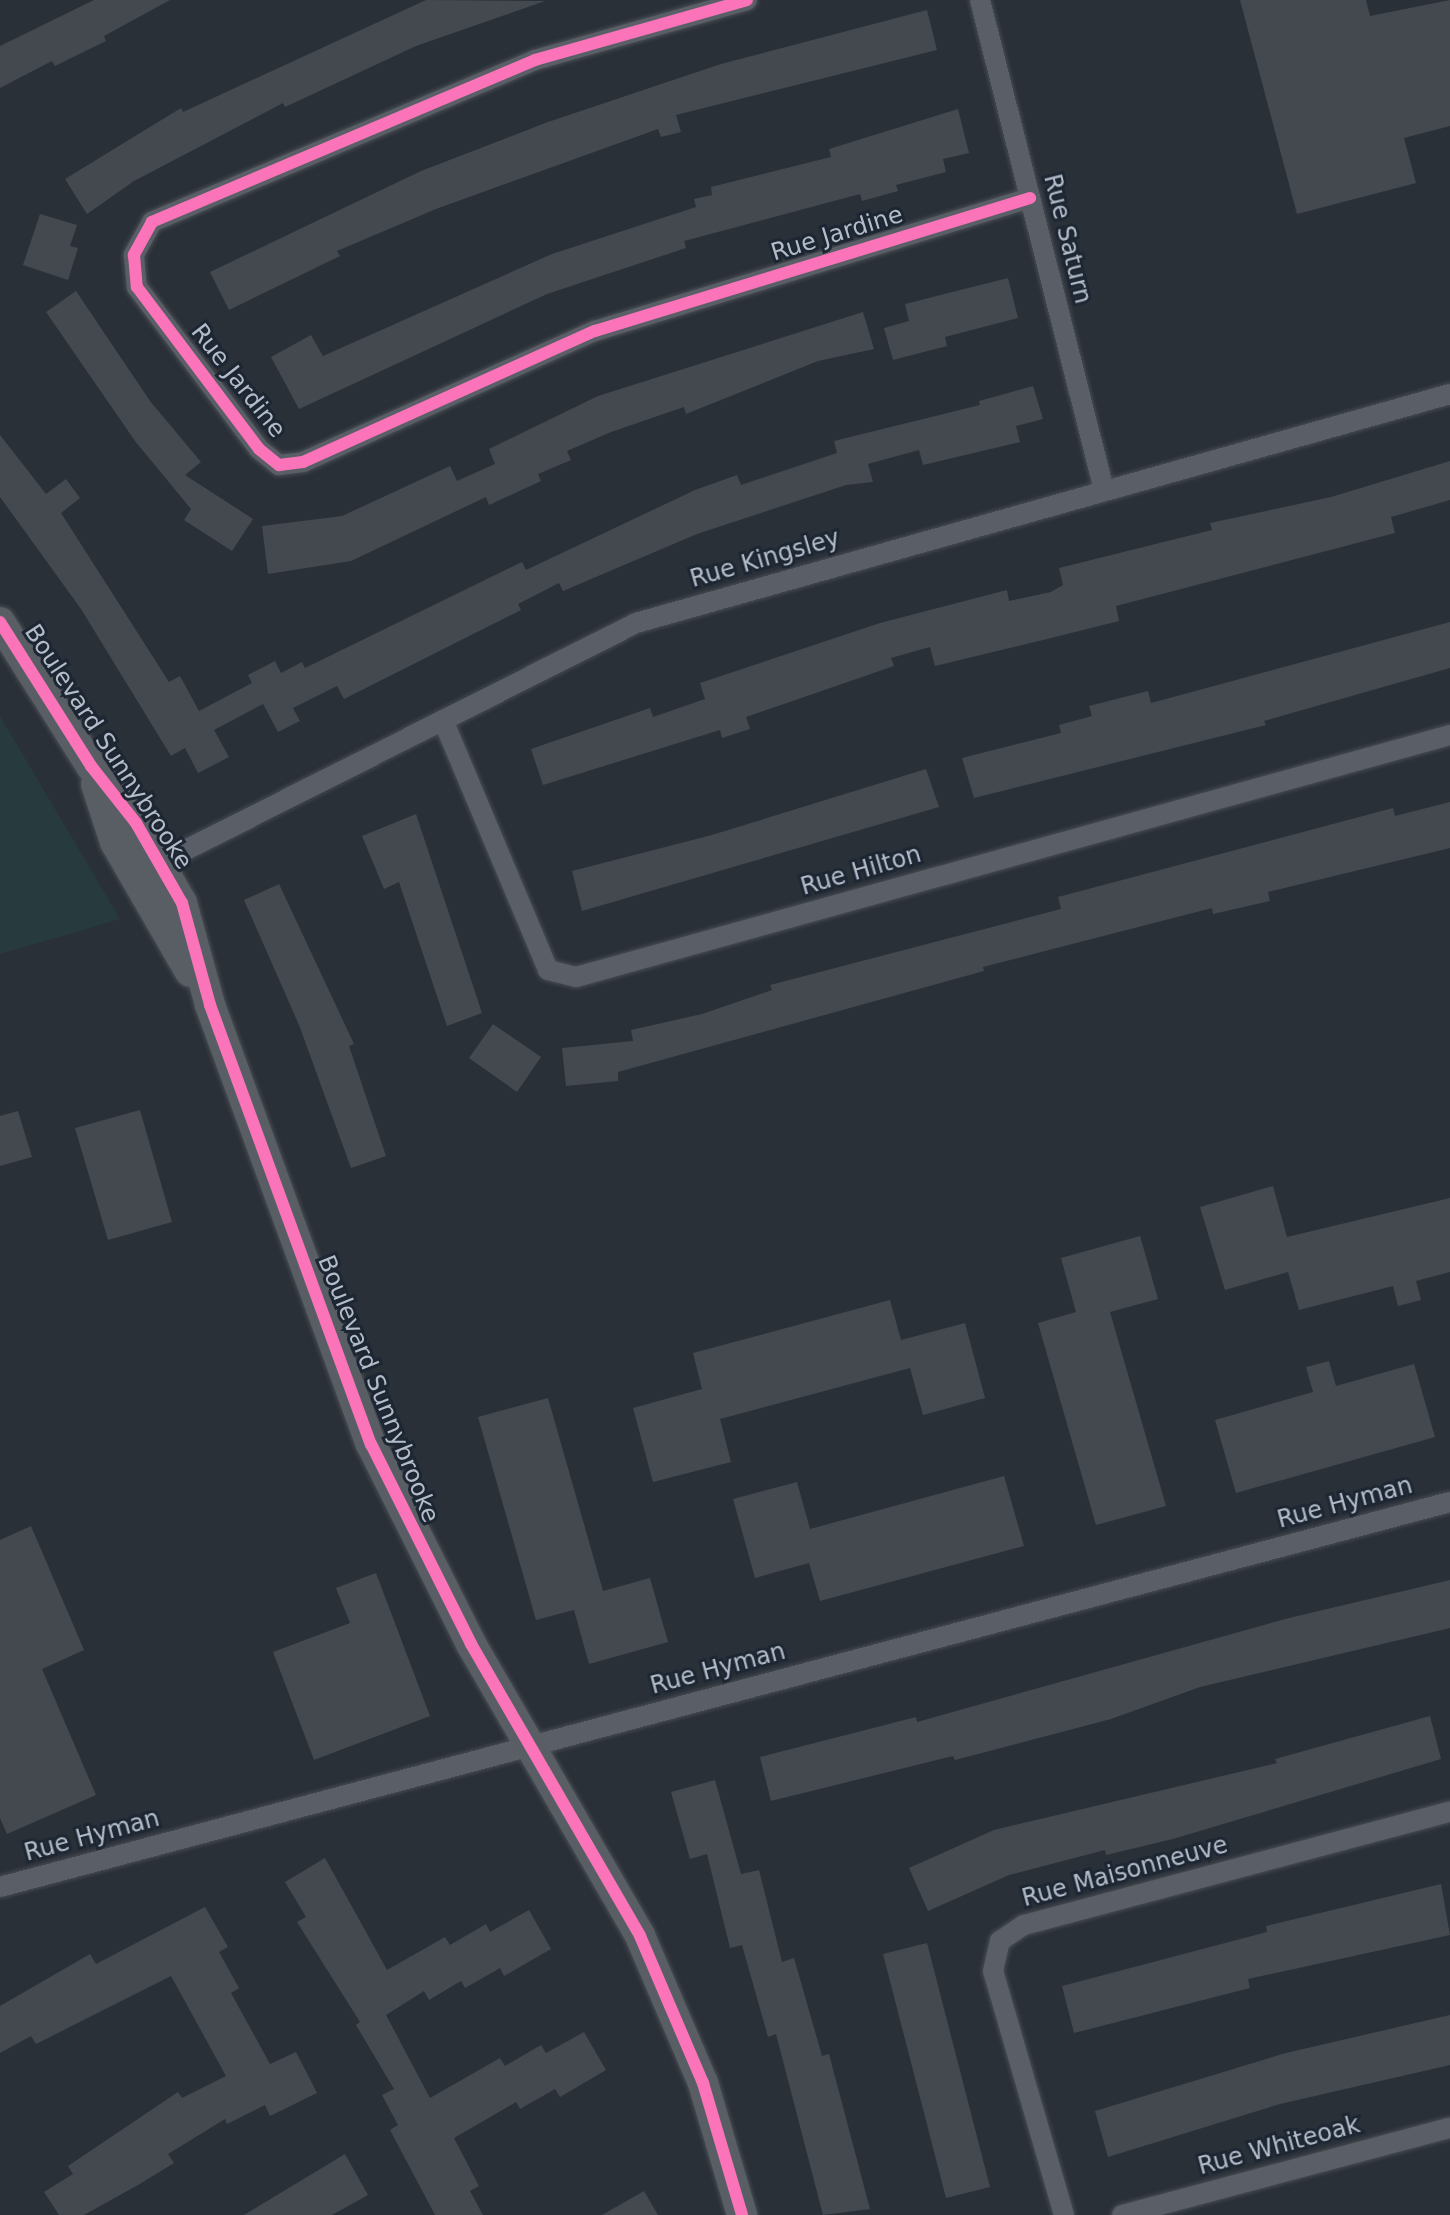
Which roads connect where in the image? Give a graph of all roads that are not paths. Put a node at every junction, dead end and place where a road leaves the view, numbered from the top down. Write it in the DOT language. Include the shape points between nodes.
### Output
graph roads {
  1 [pos="747,0"];
  2 [pos="980,0"];
  3 [pos="1030,198"];
  4 [pos="1450,394"];
  5 [pos="1104,490"];
  6 [pos="0,622"];
  7 [pos="443,720"];
  8 [pos="1450,735"];
  9 [pos="146,870"];
  10 [pos="1450,1502"];
  11 [pos="530,1746"];
  12 [pos="1450,1812"];
  13 [pos="0,1887"];
  14 [pos="1450,2128"];
  15 [pos="742,2215"];
  16 [pos="1064,2215"];
  17 [pos="1122,2215"];
  1 -- 3 [label="street, Rue Jardine" via="535,60 152,222 134,255 137,287 259,449 279,465 303,462 595,331"];
  2 -- 3 [label="street, Rue Saturn"];
  3 -- 5 [label="street, Rue Saturn"];
  4 -- 5 [label="street, Rue Kingsley"];
  5 -- 7 [label="street, Rue Kingsley" via="636,623"];
  6 -- 9 [label="street, Boulevard Sunnybrooke" via="91,766 136,823"];
  7 -- 8 [label="street, Rue Hilton" via="548,970 576,977"];
  7 -- 9 [label="street, Rue Kingsley"];
  9 -- 11 [label="street, Boulevard Sunnybrooke" via="182,903 210,1005 376,1456 448,1603"];
  10 -- 11 [label="street, Rue Hyman"];
  11 -- 13 [label="street, Rue Hyman"];
  11 -- 15 [label="street, Boulevard Sunnybrooke" via="627,1909 656,1970 703,2083"];
  12 -- 16 [label="street, Rue Maisonneuve" via="1024,1925 1000,1941 993,1971"];
  14 -- 17 [label="street, Rue Whiteoak"];
}
